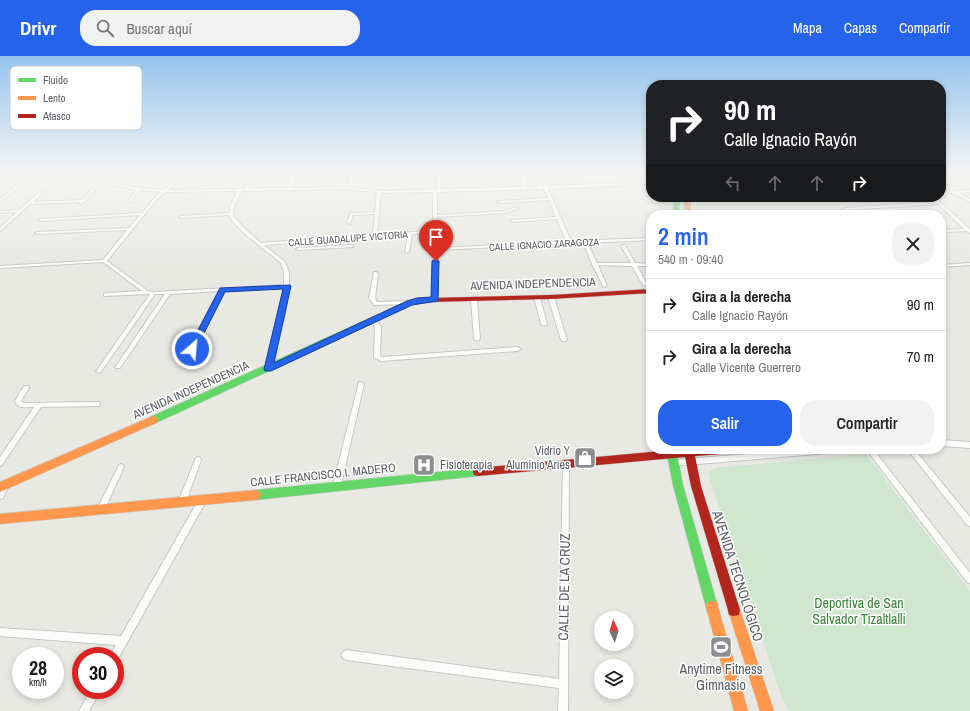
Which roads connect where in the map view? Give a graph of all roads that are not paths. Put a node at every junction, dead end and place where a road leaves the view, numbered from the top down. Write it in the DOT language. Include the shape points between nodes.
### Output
graph roads {
  1 [pos="82,202"];
  2 [pos="154,202"];
  3 [pos="237,202"];
  4 [pos="378,202"];
  5 [pos="437,202"];
  6 [pos="499,202"];
  7 [pos="506,202"];
  8 [pos="551,202"];
  9 [pos="29,203"];
  10 [pos="938,203"];
  11 [pos="517,208"];
  12 [pos="845,209"];
  13 [pos="946,210"];
  14 [pos="946,210"];
  15 [pos="19,212"];
  16 [pos="0,213"];
  17 [pos="377,213"];
  18 [pos="143,214"];
  19 [pos="231,214"];
  20 [pos="436,216"];
  21 [pos="180,217"];
  22 [pos="558,218"];
  23 [pos="40,220"];
  24 [pos="512,221"];
  25 [pos="349,223"];
  26 [pos="131,229"];
  27 [pos="0,230"];
  28 [pos="946,231"];
  29 [pos="969,231"];
  30 [pos="436,232"];
  31 [pos="37,233"];
  32 [pos="410,233"];
  33 [pos="375,235"];
  34 [pos="340,238"];
  35 [pos="646,239"];
  36 [pos="569,243"];
  37 [pos="260,244"];
  38 [pos="350,246"];
  39 [pos="623,246"];
  40 [pos="338,247"];
  41 [pos="587,247"];
  42 [pos="298,249"];
  43 [pos="436,249"];
  44 [pos="407,252"];
  45 [pos="104,261"];
  46 [pos="594,264"];
  47 [pos="633,264"];
  48 [pos="646,264"];
  49 [pos="970,264"];
  50 [pos="946,266"];
  51 [pos="0,267"];
  52 [pos="376,273"];
  53 [pos="646,285"];
  54 [pos="287,286"];
  55 [pos="604,286"];
  56 [pos="646,288"];
  57 [pos="222,290"];
  58 [pos="147,292"];
  59 [pos="153,293"];
  60 [pos="168,293"];
  61 [pos="106,295"];
  62 [pos="537,297"];
  63 [pos="551,297"];
  64 [pos="474,299"];
  65 [pos="435,300"];
  66 [pos="410,303"];
  67 [pos="372,320"];
  68 [pos="544,324"];
  69 [pos="477,340"];
  70 [pos="564,340"];
  71 [pos="518,349"];
  72 [pos="185,362"];
  73 [pos="118,367"];
  74 [pos="268,369"];
  75 [pos="99,371"];
  76 [pos="361,384"];
  77 [pos="26,388"];
  78 [pos="97,404"];
  79 [pos="39,405"];
  80 [pos="946,443"];
  81 [pos="970,445"];
  82 [pos="646,454"];
  83 [pos="672,454"];
  84 [pos="689,454"];
  85 [pos="730,454"];
  86 [pos="786,454"];
  87 [pos="873,454"];
  88 [pos="914,454"];
  89 [pos="731,459"];
  90 [pos="198,460"];
  91 [pos="690,462"];
  92 [pos="0,463"];
  93 [pos="566,463"];
  94 [pos="673,463"];
  95 [pos="121,467"];
  96 [pos="2,486"];
  97 [pos="337,486"];
  98 [pos="0,496"];
  99 [pos="202,501"];
  100 [pos="182,502"];
  101 [pos="102,509"];
  102 [pos="0,519"];
  103 [pos="970,523"];
  104 [pos="970,580"];
  105 [pos="0,632"];
  106 [pos="124,641"];
  107 [pos="120,647"];
  108 [pos="346,655"];
  109 [pos="563,684"];
  110 [pos="91,699"];
  111 [pos="84,711"];
  112 [pos="563,711"];
  113 [pos="741,711"];
  114 [pos="767,711"];
  1 -- 9 [label="street"];
  2 -- 18 [label="street"];
  3 -- 19 [label="street"];
  4 -- 17 [label="street"];
  5 -- 20 [label="street"];
  6 -- 7 [label="street"];
  8 -- 22 [label="street"];
  9 -- 15 [label="street"];
  10 -- 12 [label="street"];
  10 -- 14 [label="street"];
  11 -- 20 [label="street" via="500,212"];
  13 -- 29 [label="street"];
  15 -- 16 [label="street"];
  15 -- 27 [label="street"];
  17 -- 25 [label="street" via="351,214"];
  17 -- 33 [label="street"];
  18 -- 23 [label="street"];
  18 -- 26 [label="street"];
  19 -- 21 [label="street"];
  19 -- 37 [label="street"];
  20 -- 30 [label="street"];
  22 -- 24 [label="street"];
  22 -- 36 [label="street"];
  26 -- 31 [label="street"];
  26 -- 45 [label="street"];
  28 -- 29 [label="street"];
  30 -- 32 [label="street, CALLE GUADALUPE VICTORIA"];
  30 -- 43 [label="street"];
  32 -- 33 [label="street, CALLE GUADALUPE VICTORIA"];
  32 -- 44 [label="street"];
  33 -- 34 [label="street, CALLE GUADALUPE VICTORIA"];
  34 -- 37 [label="street, CALLE GUADALUPE VICTORIA"];
  34 -- 40 [label="street"];
  35 -- 36 [label="street, CALLE IGNACIO ZARAGOZA"];
  36 -- 43 [label="street, CALLE IGNACIO ZARAGOZA"];
  37 -- 54 [label="street" via="285,265"];
  38 -- 40 [label="street"];
  39 -- 47 [label="street"];
  40 -- 42 [label="street"];
  41 -- 46 [label="street"];
  43 -- 65 [label="street"];
  45 -- 51 [label="street"];
  45 -- 58 [label="street"];
  46 -- 47 [label="street"];
  46 -- 55 [label="street"];
  47 -- 48 [label="street"];
  47 -- 53 [label="street"];
  49 -- 50 [label="street"];
  52 -- 66 [label="street" via="372,298 376,304"];
  54 -- 57 [label="street"];
  54 -- 74 [label="street"];
  56 -- 63 [label="street, AVENIDA INDEPENDENCIA"];
  57 -- 60 [label="street"];
  57 -- 72 [label="street"];
  58 -- 59 [label="street"];
  58 -- 61 [label="street"];
  59 -- 60 [label="street"];
  59 -- 75 [label="street"];
  60 -- 73 [label="street"];
  62 -- 63 [label="street, AVENIDA INDEPENDENCIA"];
  62 -- 64 [label="street, AVENIDA INDEPENDENCIA"];
  62 -- 68 [label="street"];
  63 -- 70 [label="street"];
  64 -- 65 [label="street, AVENIDA INDEPENDENCIA"];
  64 -- 69 [label="street"];
  65 -- 66 [label="street, AVENIDA INDEPENDENCIA"];
  66 -- 67 [label="street, AVENIDA INDEPENDENCIA"];
  67 -- 71 [label="street" via="378,326 377,357 381,359"];
  67 -- 74 [label="street, AVENIDA INDEPENDENCIA"];
  74 -- 96 [label="street, AVENIDA INDEPENDENCIA"];
  76 -- 97 [label="street"];
  77 -- 79 [label="street" via="18,403"];
  78 -- 79 [label="street"];
  79 -- 92 [label="street"];
  80 -- 81 [label="street"];
  82 -- 93 [label="street, CALLE FRANCISCO I. MADERO"];
  83 -- 94 [label="street"];
  84 -- 91 [label="street, AVENIDA TECNOLÓGICO"];
  85 -- 89 [label="street"];
  86 -- 89 [label="street"];
  87 -- 104 [label="street"];
  88 -- 103 [label="street"];
  89 -- 91 [label="street"];
  90 -- 100 [label="street"];
  91 -- 94 [label="street"];
  91 -- 114 [label="street, AVENIDA TECNOLÓGICO" via="723,578"];
  93 -- 97 [label="street, CALLE FRANCISCO I. MADERO"];
  93 -- 109 [label="street, CALLE DE LA CRUZ"];
  94 -- 113 [label="street"];
  95 -- 101 [label="street"];
  96 -- 98 [label="street"];
  97 -- 99 [label="street, CALLE FRANCISCO I. MADERO"];
  99 -- 100 [label="street, CALLE FRANCISCO I. MADERO"];
  99 -- 106 [label="street"];
  100 -- 101 [label="street, CALLE FRANCISCO I. MADERO"];
  101 -- 102 [label="street, CALLE FRANCISCO I. MADERO"];
  105 -- 106 [label="street"];
  106 -- 107 [label="street"];
  108 -- 109 [label="street"];
  109 -- 112 [label="street, CALLE DE LA CRUZ"];
  110 -- 111 [label="street"];
}
